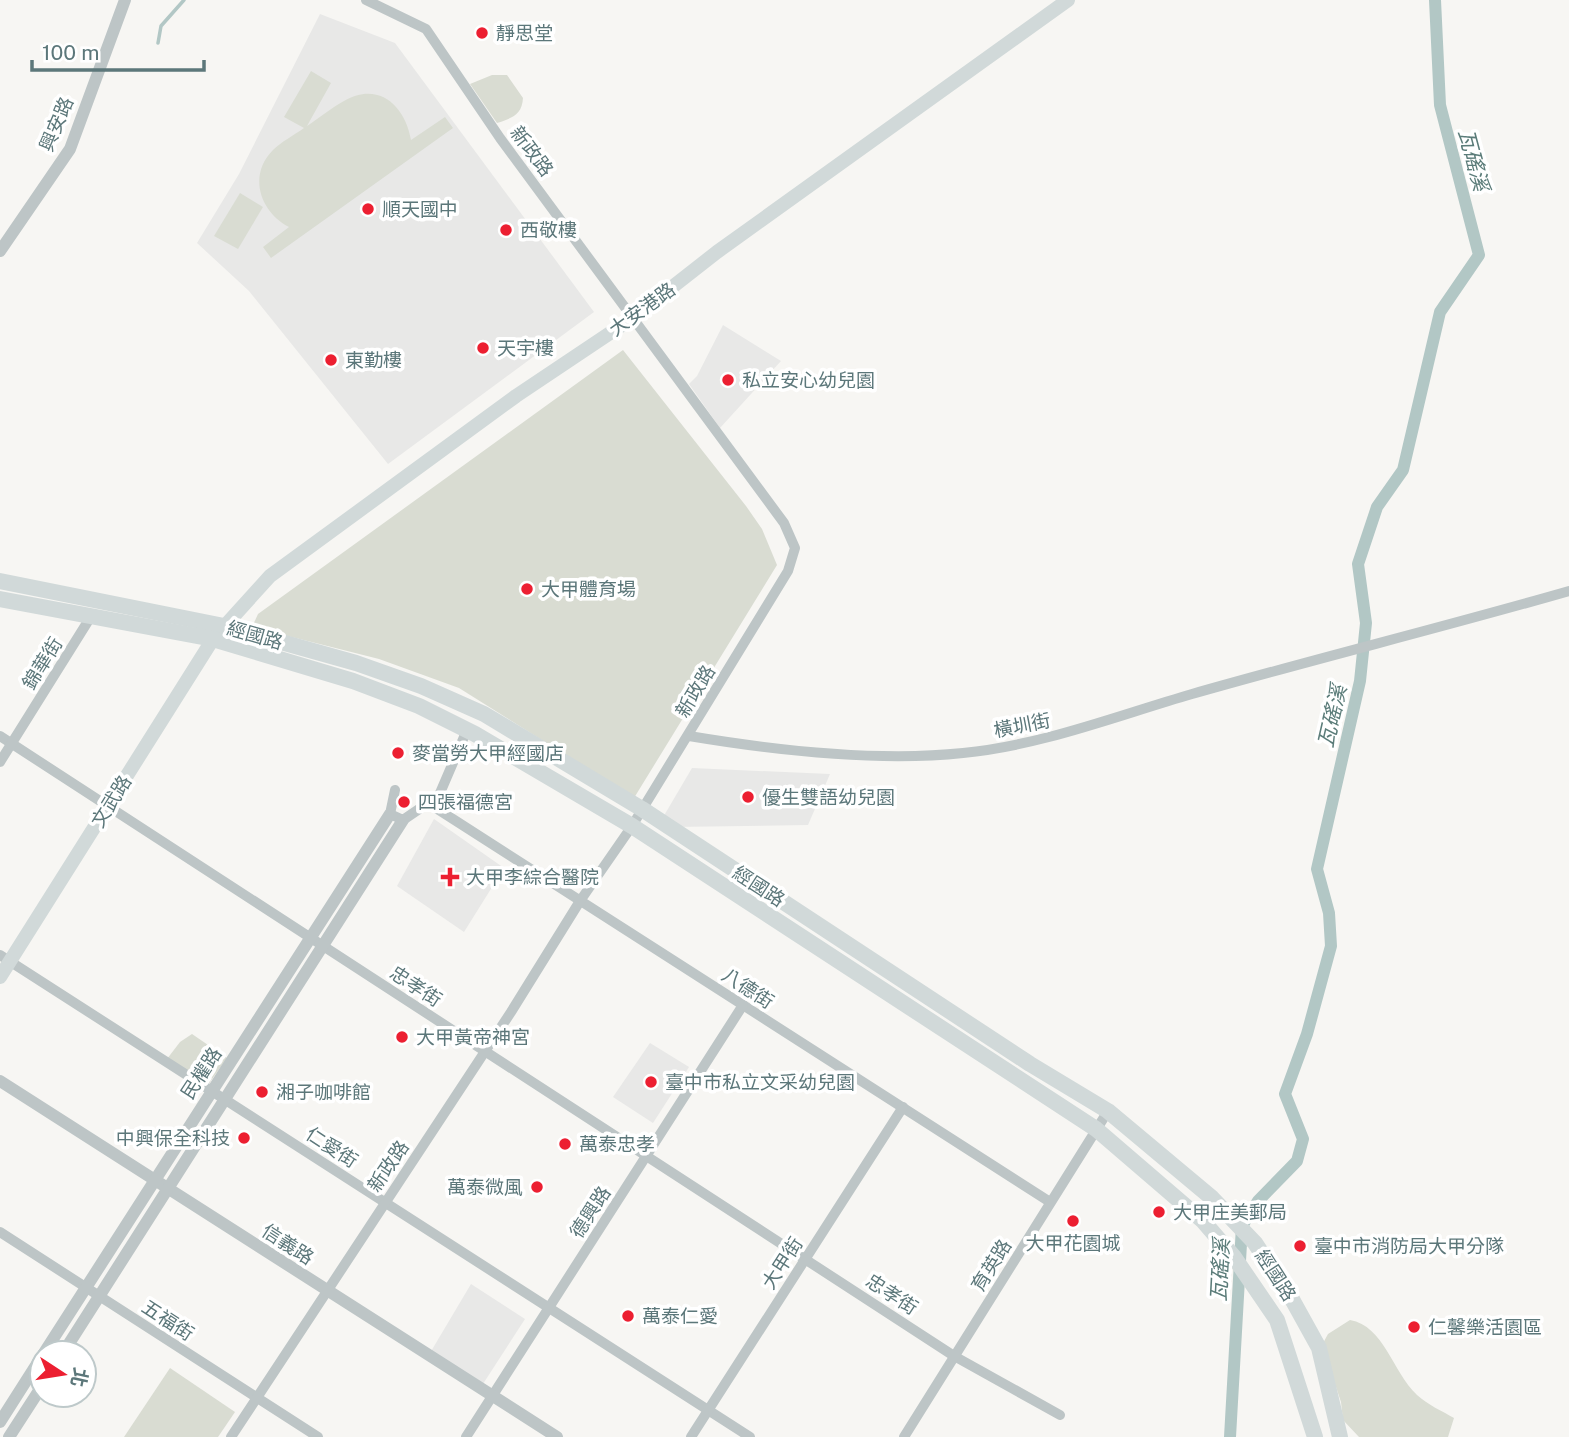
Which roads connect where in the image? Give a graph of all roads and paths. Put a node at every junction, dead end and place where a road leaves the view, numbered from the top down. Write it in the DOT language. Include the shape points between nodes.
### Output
graph roads {
  1 [pos="125,0"];
  2 [pos="366,0"];
  3 [pos="1068,0"];
  4 [pos="0,251"];
  5 [pos="634,317"];
  6 [pos="0,581"];
  7 [pos="1569,591"];
  8 [pos="0,599"];
  9 [pos="90,618"];
  10 [pos="224,626"];
  11 [pos="213,639"];
  12 [pos="467,730"];
  13 [pos="0,736"];
  14 [pos="689,736"];
  15 [pos="12,744"];
  16 [pos="0,762"];
  17 [pos="395,790"];
  18 [pos="431,805"];
  19 [pos="108,806"];
  20 [pos="642,809"];
  21 [pos="390,814"];
  22 [pos="402,820"];
  23 [pos="632,826"];
  24 [pos="580,901"];
  25 [pos="311,938"];
  26 [pos="323,946"];
  27 [pos="5,958"];
  28 [pos="0,977"];
  29 [pos="743,1005"];
  30 [pos="485,1051"];
  31 [pos="0,1081"];
  32 [pos="212,1091"];
  33 [pos="225,1099"];
  34 [pos="903,1107"];
  35 [pos="1108,1111"];
  36 [pos="1096,1129"];
  37 [pos="647,1156"];
  38 [pos="155,1181"];
  39 [pos="167,1189"];
  40 [pos="385,1202"];
  41 [pos="1050,1202"];
  42 [pos="0,1231"];
  43 [pos="805,1259"];
  44 [pos="86,1287"];
  45 [pos="326,1291"];
  46 [pos="99,1296"];
  47 [pos="549,1308"];
  48 [pos="53,1339"];
  49 [pos="72,1339"];
  50 [pos="954,1356"];
  51 [pos="28,1378"];
  52 [pos="492,1396"];
  53 [pos="257,1398"];
  54 [pos="28,1408"];
  55 [pos="708,1410"];
  56 [pos="1060,1415"];
  57 [pos="0,1422"];
  58 [pos="9,1437"];
  59 [pos="231,1437"];
  60 [pos="318,1437"];
  61 [pos="466,1437"];
  62 [pos="557,1437"];
  63 [pos="691,1437"];
  64 [pos="750,1437"];
  65 [pos="904,1437"];
  66 [pos="1315,1437"];
  67 [pos="1340,1437"];
  1 -- 4 [label="street, 興安路" via="70,149"];
  2 -- 5 [label="street, 新政路" via="426,29 500,138"];
  3 -- 5 [label="main road, 大安港路" via="717,252"];
  5 -- 10 [label="main road, 大安港路" via="516,396 270,576"];
  5 -- 14 [label="street, 新政路" via="784,523 795,548 789,571"];
  6 -- 10 [label="main road, 經國路"];
  7 -- 14 [label="street, 橫圳街" via="1191,694 1041,742 897,756 741,745"];
  8 -- 9 [label="main road, 經國路"];
  9 -- 11 [label="main road, 經國路"];
  9 -- 15 [label="street, 錦華街"];
  10 -- 11 [label="main road, 文武路"];
  10 -- 20 [label="main road, 經國路" via="356,663 433,691 484,714"];
  11 -- 12 [label="main road, 經國路" via="353,681"];
  11 -- 19 [label="main road, 文武路"];
  12 -- 18 [label="street"];
  12 -- 23 [label="main road, 經國路"];
  13 -- 15 [label="street, 忠孝街"];
  14 -- 20 [label="street, 新政路"];
  15 -- 16 [label="street, 錦華街"];
  15 -- 19 [label="street, 忠孝街"];
  17 -- 21 [label="street"];
  18 -- 22 [label="street"];
  18 -- 24 [label="street, 八德街"];
  19 -- 25 [label="street, 忠孝街"];
  19 -- 27 [label="main road, 文武路"];
  20 -- 23 [label="street, 新政路"];
  20 -- 35 [label="main road, 經國路"];
  21 -- 22 [label="street"];
  21 -- 25 [label="street, 民權路"];
  22 -- 26 [label="street, 民權路"];
  23 -- 24 [label="street, 新政路"];
  23 -- 36 [label="main road, 經國路"];
  24 -- 29 [label="street, 八德街"];
  24 -- 30 [label="street, 新政路"];
  25 -- 26 [label="street, 忠孝街"];
  25 -- 32 [label="street, 民權路"];
  26 -- 30 [label="street, 忠孝街"];
  26 -- 33 [label="street, 民權路"];
  27 -- 28 [label="main road, 文武路"];
  27 -- 32 [label="street, 仁愛街"];
  29 -- 34 [label="street, 八德街"];
  29 -- 37 [label="street, 德興路"];
  30 -- 37 [label="street, 忠孝街"];
  30 -- 40 [label="street, 新政路"];
  31 -- 38 [label="street, 信義路"];
  32 -- 33 [label="street, 仁愛街"];
  32 -- 38 [label="street, 民權路"];
  33 -- 39 [label="street, 民權路"];
  33 -- 40 [label="street, 仁愛街"];
  34 -- 41 [label="street, 八德街"];
  34 -- 43 [label="street, 大甲街"];
  35 -- 36 [label="street, 育英路"];
  35 -- 67 [label="main road, 經國路" via="1236,1221 1255,1243 1319,1348"];
  36 -- 41 [label="street, 育英路"];
  36 -- 66 [label="main road, 經國路" via="1203,1221 1250,1279 1277,1320"];
  37 -- 43 [label="street, 忠孝街"];
  37 -- 47 [label="street, 德興路"];
  38 -- 39 [label="street, 信義路"];
  38 -- 44 [label="street, 民權路"];
  39 -- 45 [label="street, 信義路"];
  39 -- 46 [label="street, 民權路"];
  40 -- 45 [label="street, 新政路"];
  40 -- 47 [label="street, 仁愛街"];
  41 -- 50 [label="street, 育英路"];
  42 -- 44 [label="street, 五福街"];
  43 -- 50 [label="street, 忠孝街"];
  43 -- 55 [label="street, 大甲街"];
  44 -- 46 [label="street, 五福街"];
  44 -- 48 [label="street, 民權路"];
  45 -- 52 [label="street, 信義路"];
  45 -- 53 [label="street, 新政路"];
  46 -- 49 [label="street, 民權路"];
  46 -- 53 [label="street, 五福街"];
  47 -- 52 [label="street, 德興路"];
  47 -- 55 [label="street, 仁愛街"];
  50 -- 56 [label="street, 忠孝街"];
  50 -- 65 [label="street, 育英路"];
  51 -- 57 [label="street, 民權路"];
  52 -- 61 [label="street, 德興路"];
  52 -- 62 [label="street, 信義路"];
  53 -- 59 [label="street, 新政路"];
  53 -- 60 [label="street, 五福街"];
  54 -- 58 [label="street"];
  55 -- 63 [label="street, 大甲街"];
  55 -- 64 [label="street, 仁愛街"];
}
